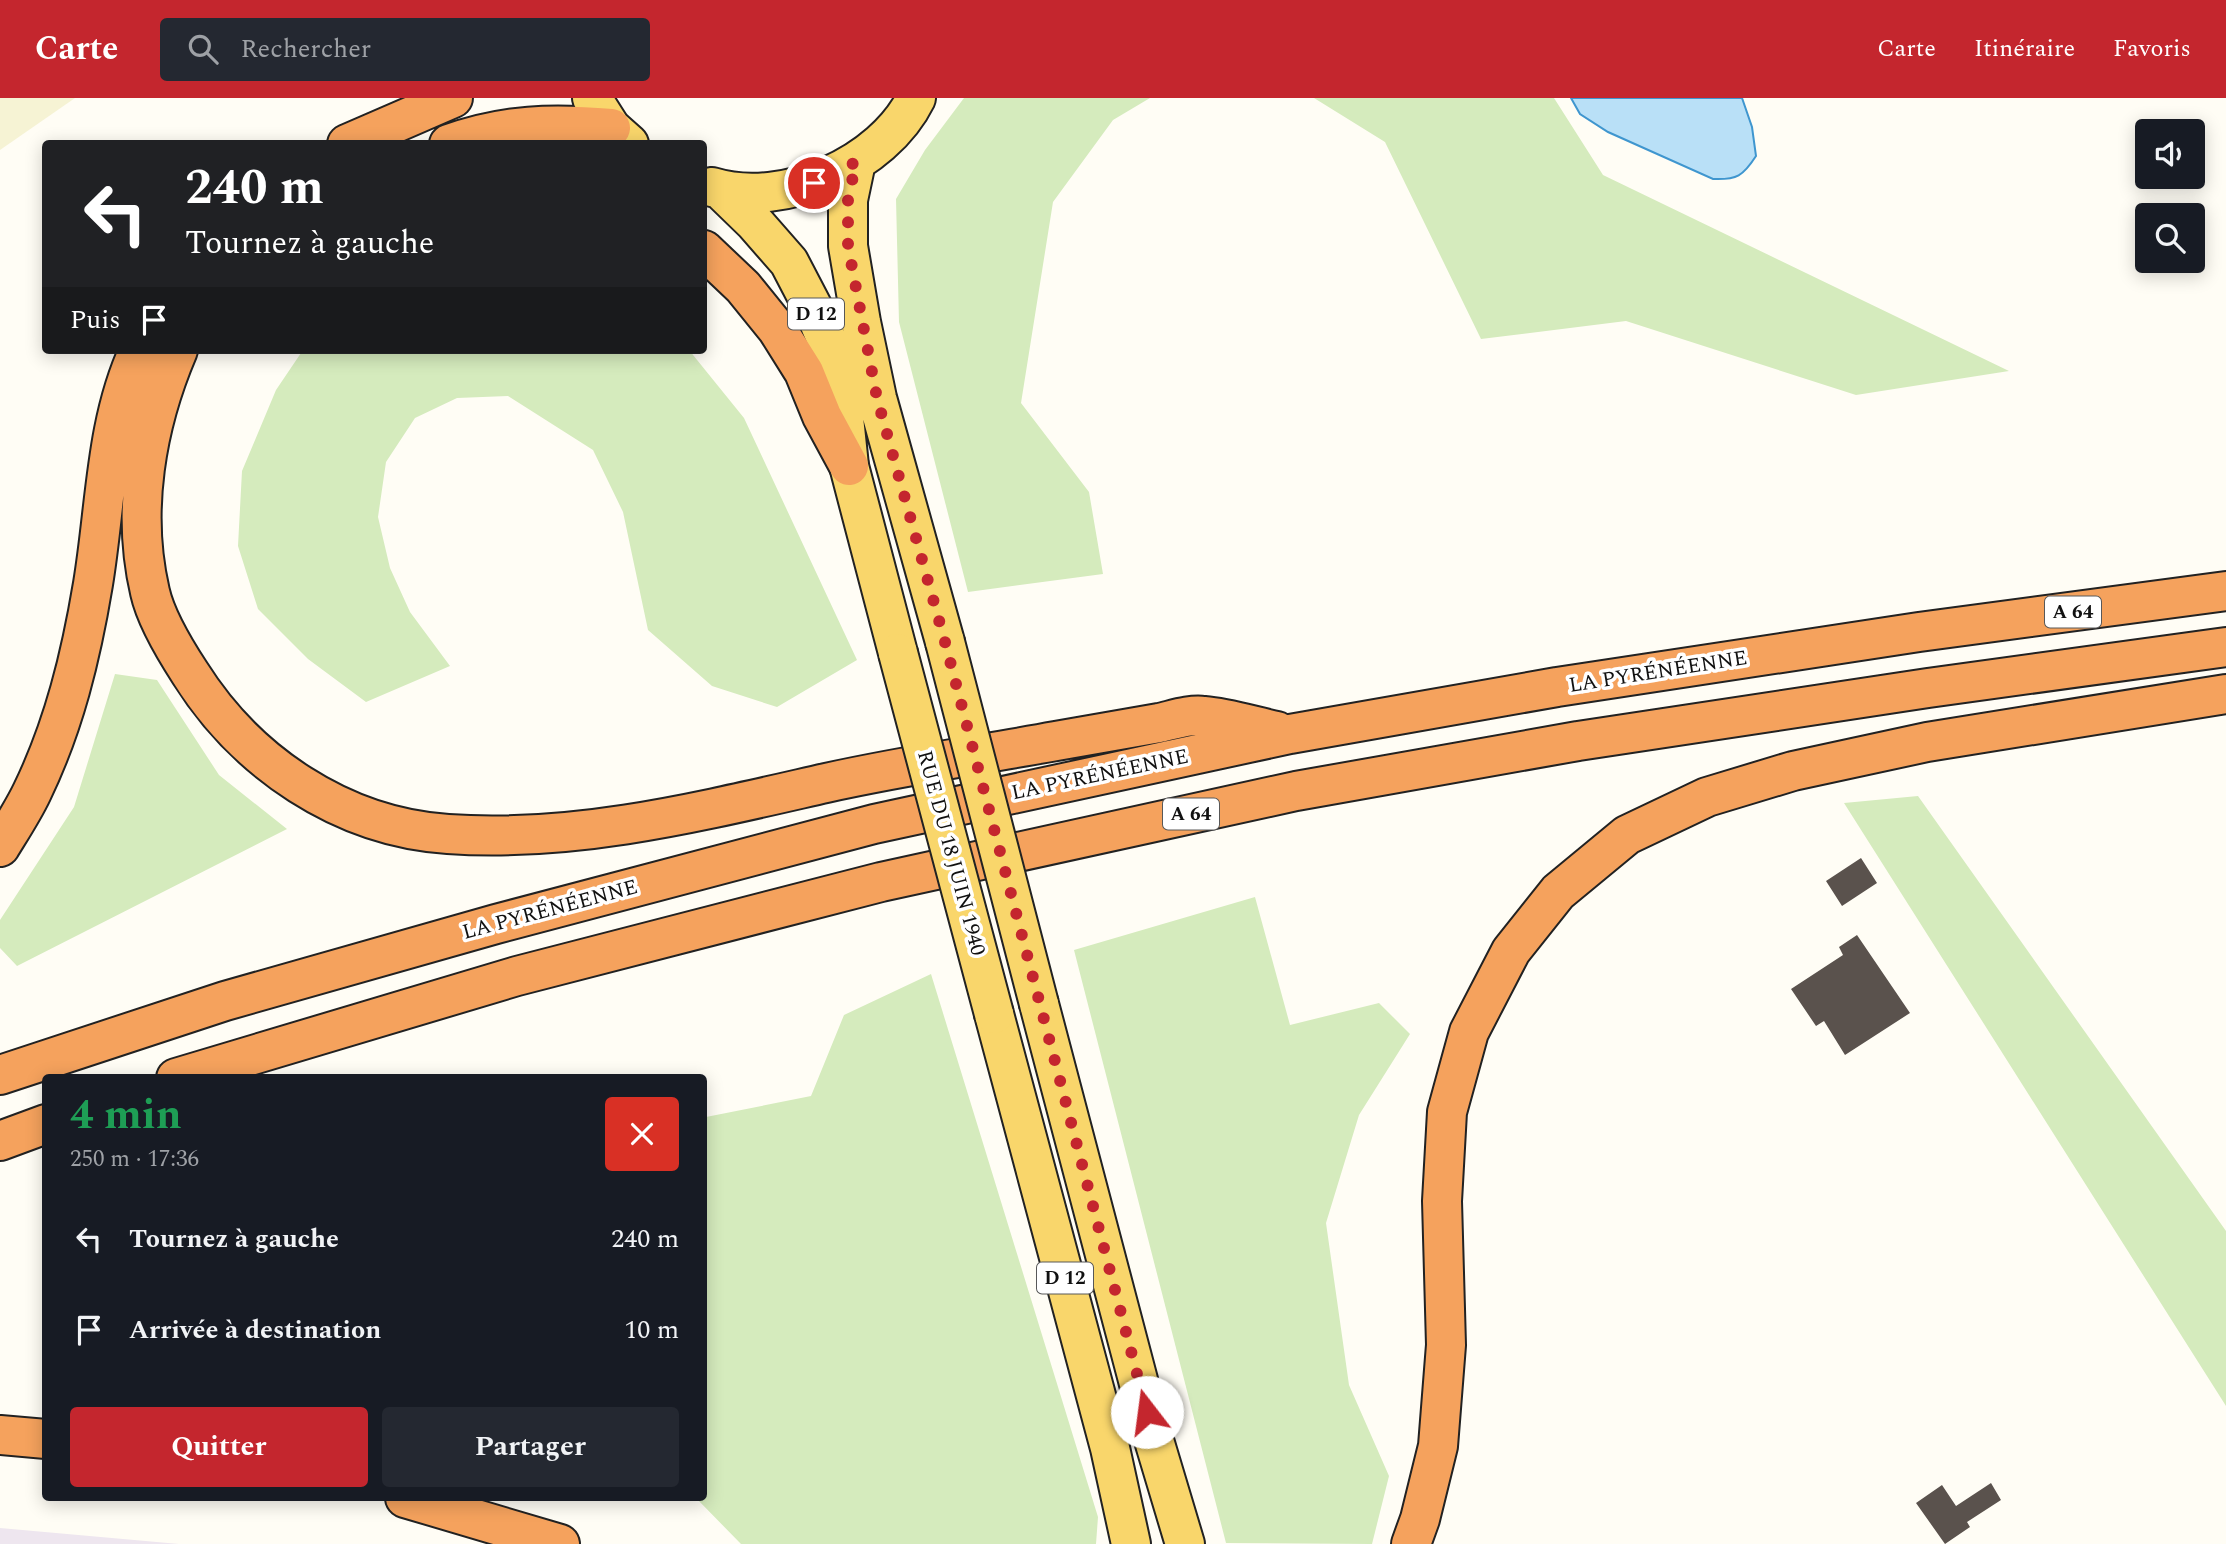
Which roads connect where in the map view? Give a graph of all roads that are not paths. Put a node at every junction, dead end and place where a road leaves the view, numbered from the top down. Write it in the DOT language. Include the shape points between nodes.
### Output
graph roads {
  1 [pos="453,98"];
  2 [pos="916,98"];
  3 [pos="611,123"];
  4 [pos="356,140"];
  5 [pos="463,140"];
  6 [pos="856,162"];
  7 [pos="712,188"];
  8 [pos="707,253"];
  9 [pos="138,354"];
  10 [pos="176,354"];
  11 [pos="849,466"];
  12 [pos="2226,591"];
  13 [pos="2226,647"];
  14 [pos="2226,694"];
  15 [pos="1290,734"];
  16 [pos="0,847"];
  17 [pos="189,1074"];
  18 [pos="0,1075"];
  19 [pos="42,1125"];
  20 [pos="0,1141"];
  21 [pos="0,1435"];
  22 [pos="42,1438"];
  23 [pos="415,1501"];
  24 [pos="560,1544"];
  25 [pos="1131,1544"];
  26 [pos="1185,1544"];
  27 [pos="1411,1544"];
  1 -- 4 [label="highway"];
  2 -- 6 [label="main road" via="887,137"];
  3 -- 5 [label="highway" via="506,128"];
  6 -- 7 [label="main road" via="803,186 768,192"];
  6 -- 26 [label="main road, D 12, bridge" via="848,200 848,246 877,398"];
  7 -- 11 [label="main road, RUE DU 18 JUIN 1940 / D 12" via="754,222 789,262 813,308 830,348 842,398"];
  8 -- 11 [label="highway" via="777,329 804,372"];
  9 -- 16 [label="highway" via="118,411 80,659 58,732"];
  10 -- 15 [label="highway" via="162,387 144,465 142,529 150,594 175,650 208,702 248,747 338,806 388,824 445,834 593,829 1201,715"];
  11 -- 25 [label="main road, RUE DU 18 JUIN 1940 / D 12, bridge" via="1110,1448"];
  12 -- 15 [label="highway, LA PYRÉNÉENNE / A 64" via="1584,683"];
  13 -- 17 [label="highway, A 64" via="1578,741 1296,791 868,886 517,976"];
  14 -- 27 [label="highway" via="1927,742 1793,771 1707,797 1627,835 1558,892 1511,951 1468,1032 1447,1112 1442,1201 1446,1345 1438,1446"];
  15 -- 18 [label="highway, LA PYRÉNÉENNE / A 64" via="847,831 225,1001"];
  19 -- 20 [label="highway"];
  21 -- 22 [label="highway"];
  23 -- 24 [label="highway"];
}
